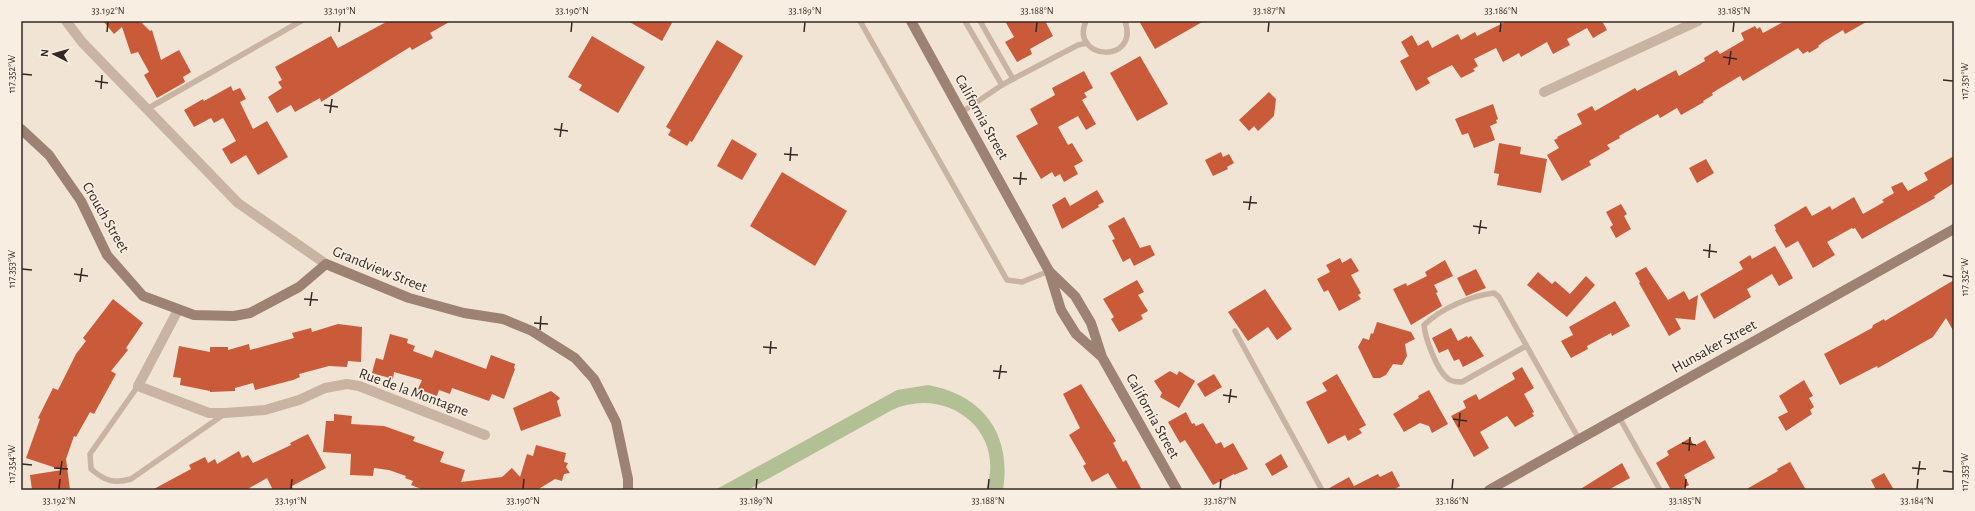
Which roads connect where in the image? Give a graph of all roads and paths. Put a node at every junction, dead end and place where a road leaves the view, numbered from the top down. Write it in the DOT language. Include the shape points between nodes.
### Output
graph roads {
  1 [pos="66,21"];
  2 [pos="301,21"];
  3 [pos="860,21"];
  4 [pos="911,21"];
  5 [pos="965,21"];
  6 [pos="980,21"];
  7 [pos="1086,21"];
  8 [pos="1125,21"];
  9 [pos="1698,21"];
  10 [pos="1087,43"];
  11 [pos="1013,79"];
  12 [pos="1002,85"];
  13 [pos="1544,92"];
  14 [pos="147,109"];
  15 [pos="962,112"];
  16 [pos="21,130"];
  17 [pos="1954,229"];
  18 [pos="326,264"];
  19 [pos="1049,271"];
  20 [pos="178,310"];
  21 [pos="1235,331"];
  22 [pos="1526,346"];
  23 [pos="1102,357"];
  24 [pos="138,386"];
  25 [pos="225,413"];
  26 [pos="1619,417"];
  27 [pos="485,435"];
  28 [pos="1579,439"];
  29 [pos="628,490"];
  30 [pos="1177,490"];
  31 [pos="1322,490"];
  32 [pos="1489,490"];
  33 [pos="1660,490"];
  1 -- 14 [label="street, Grandview Street" via="82,42"];
  2 -- 14 [label="lane"];
  3 -- 19 [label="lane" via="1007,280 1022,282"];
  4 -- 15 [label="main road, California Street"];
  5 -- 12 [label="lane"];
  6 -- 11 [label="lane"];
  7 -- 10 [label="lane" via="1084,30"];
  8 -- 10 [label="lane" via="1128,28 1127,36 1114,51 1102,53"];
  9 -- 13 [label="street"];
  10 -- 11 [label="lane" via="1078,45"];
  11 -- 12 [label="lane"];
  12 -- 15 [label="lane"];
  14 -- 18 [label="street, Grandview Street" via="238,203"];
  15 -- 19 [label="main road, California Street"];
  16 -- 20 [label="main road, Crouch Street" via="49,155 82,202 107,255 143,296"];
  17 -- 26 [label="main road, Hunsaker Street"];
  18 -- 20 [label="main road, Crouch Street" via="299,287 250,313 234,316 200,315"];
  18 -- 29 [label="main road, Grandview Street" via="409,298 464,313 503,319 532,331 575,358 594,379 616,422"];
  19 -- 23 [label="main road, California Street" via="1075,296 1091,323"];
  19 -- 23 [label="main road, California Street" via="1061,310 1076,334"];
  20 -- 24 [label="street"];
  21 -- 31 [label="lane"];
  22 -- 22 [label="lane" via="1499,297 1494,294 1482,295 1459,303 1424,325 1424,334 1439,366 1447,378 1454,382 1462,382"];
  22 -- 28 [label="lane"];
  23 -- 30 [label="main road, California Street"];
  24 -- 25 [label="street, Rue de la Montagne" via="209,413"];
  24 -- 25 [label="lane" via="90,454 91,469 101,478 118,482 131,479"];
  25 -- 27 [label="street, Rue de la Montagne" via="265,410 299,400 325,388 347,384 359,386"];
  26 -- 28 [label="main road, Hunsaker Street"];
  26 -- 33 [label="lane"];
  28 -- 32 [label="main road, Hunsaker Street"];
}
